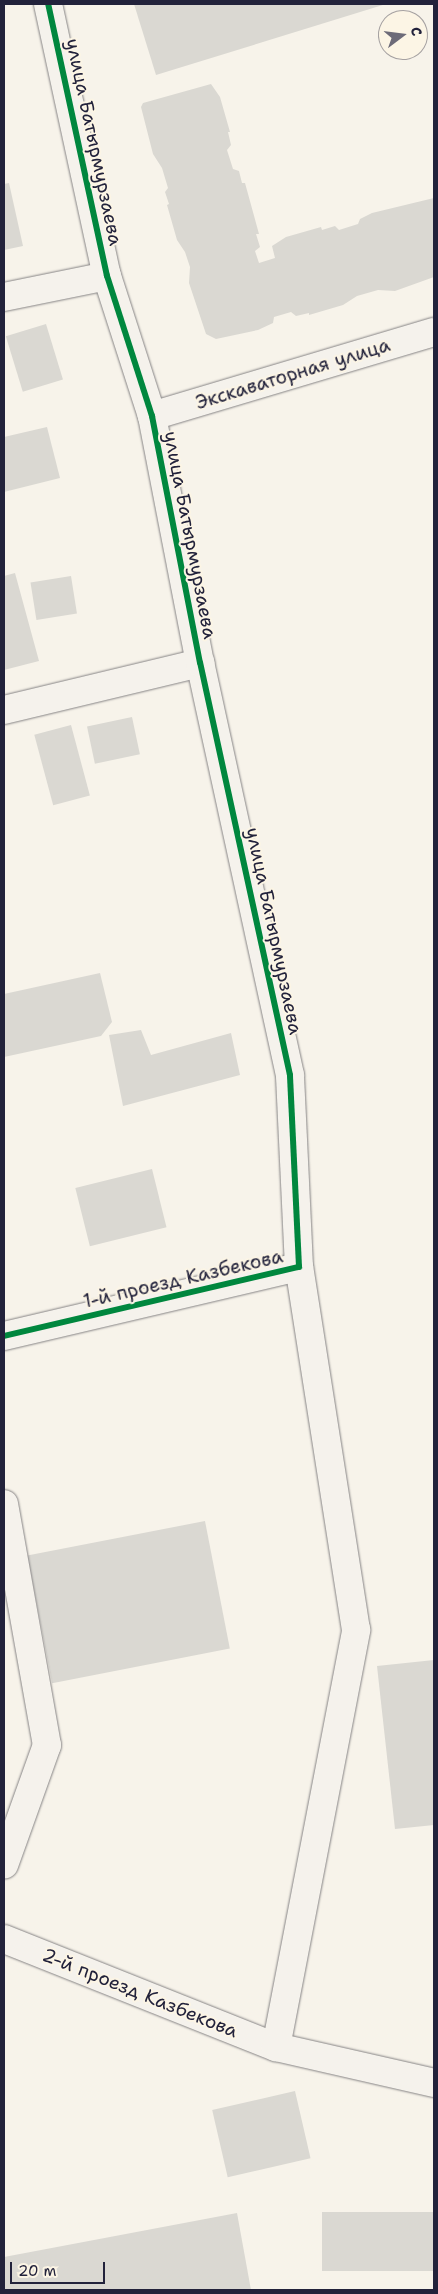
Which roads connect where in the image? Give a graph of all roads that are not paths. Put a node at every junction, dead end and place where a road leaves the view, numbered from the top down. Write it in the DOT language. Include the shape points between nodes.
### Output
graph roads {
  1 [pos="48,4"];
  2 [pos="107,276"];
  3 [pos="4,297"];
  4 [pos="434,332"];
  5 [pos="152,416"];
  6 [pos="200,663"];
  7 [pos="4,710"];
  8 [pos="290,1075"];
  9 [pos="300,1267"];
  10 [pos="4,1336"];
  11 [pos="4,1504"];
  12 [pos="4,1865"];
  13 [pos="4,1940"];
  14 [pos="276,2047"];
  15 [pos="434,2083"];
  1 -- 2 [label="street, улица Батырмурзаева"];
  2 -- 3 [label="street"];
  2 -- 5 [label="street, улица Батырмурзаева"];
  4 -- 5 [label="street, Экскаваторная улица"];
  5 -- 6 [label="street, улица Батырмурзаева"];
  6 -- 7 [label="street"];
  6 -- 8 [label="street, улица Батырмурзаева"];
  8 -- 9 [label="street, 1-й проезд Казбекова"];
  9 -- 10 [label="street, 1-й проезд Казбекова"];
  9 -- 14 [label="street" via="356,1630"];
  11 -- 12 [label="street" via="47,1745"];
  13 -- 14 [label="street, 2-й проезд Казбекова"];
  14 -- 15 [label="street, 2-й проезд Казбекова"];
}
